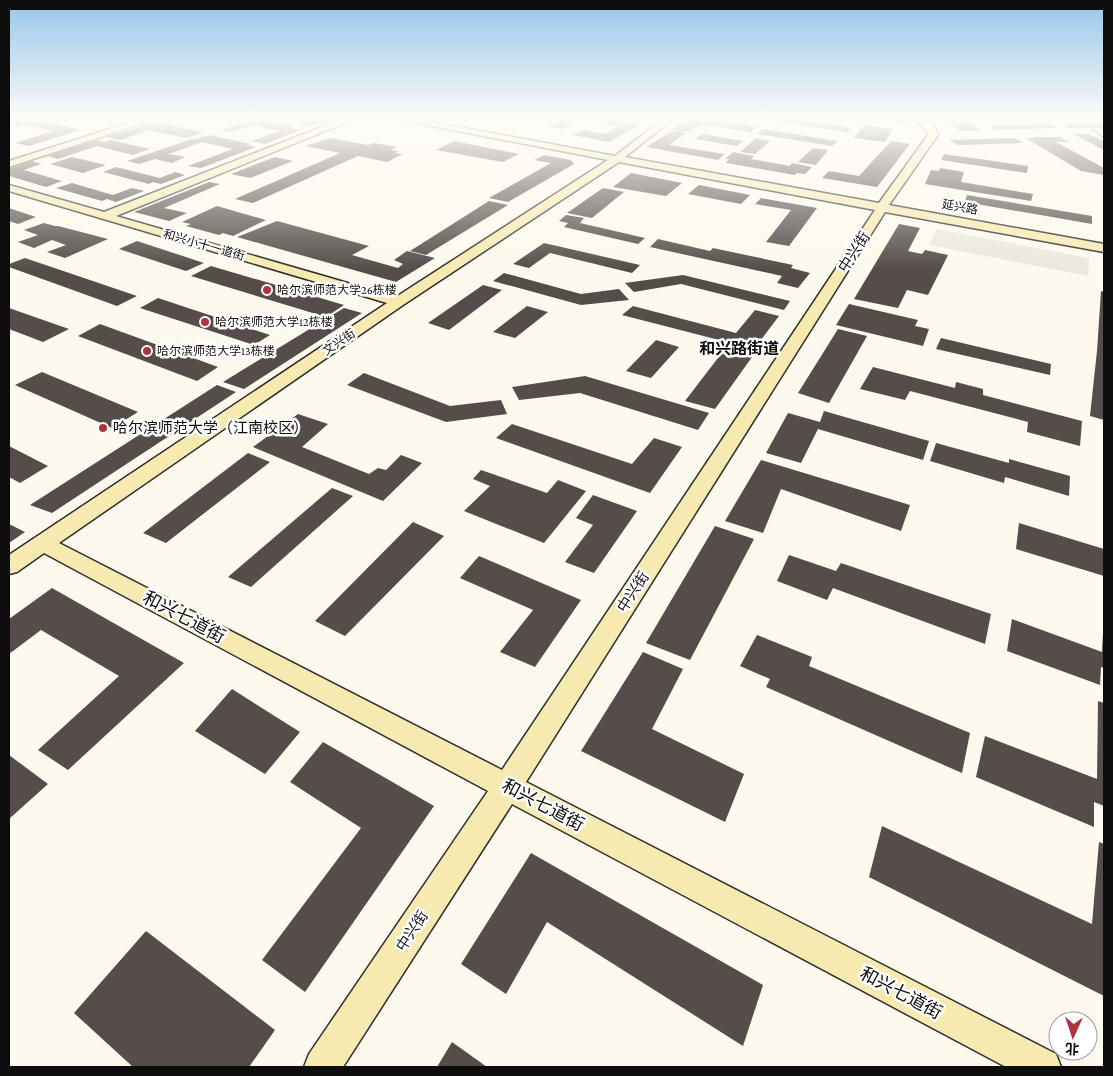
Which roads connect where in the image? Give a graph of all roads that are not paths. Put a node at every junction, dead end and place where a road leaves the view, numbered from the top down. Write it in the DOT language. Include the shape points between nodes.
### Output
graph roads {
  1 [pos="224,169"];
  2 [pos="600,169"];
  3 [pos="702,169"];
  4 [pos="909,169"];
  5 [pos="9,188"];
  6 [pos="886,202"];
  7 [pos="105,216"];
  8 [pos="1045,226"];
  9 [pos="1104,242"];
  10 [pos="1104,248"];
  11 [pos="398,302"];
  12 [pos="42,543"];
  13 [pos="9,566"];
  14 [pos="507,787"];
  15 [pos="322,1067"];
  16 [pos="1043,1067"];
  1 -- 7 [label="street"];
  2 -- 11 [label="street, 文兴街"];
  3 -- 6 [label="street, 延兴路"];
  4 -- 6 [label="street, 中兴街"];
  5 -- 7 [label="street, 和兴小十一道街"];
  6 -- 8 [label="street, 延兴路"];
  6 -- 9 [label="street"];
  6 -- 10 [label="street, 延兴路"];
  6 -- 14 [label="street, 中兴街"];
  7 -- 11 [label="street, 和兴小十一道街"];
  11 -- 12 [label="street, 文兴街"];
  12 -- 13 [label="street, 文兴街"];
  12 -- 14 [label="street, 和兴七道街"];
  14 -- 15 [label="street, 中兴街"];
  14 -- 16 [label="street, 和兴七道街"];
}
